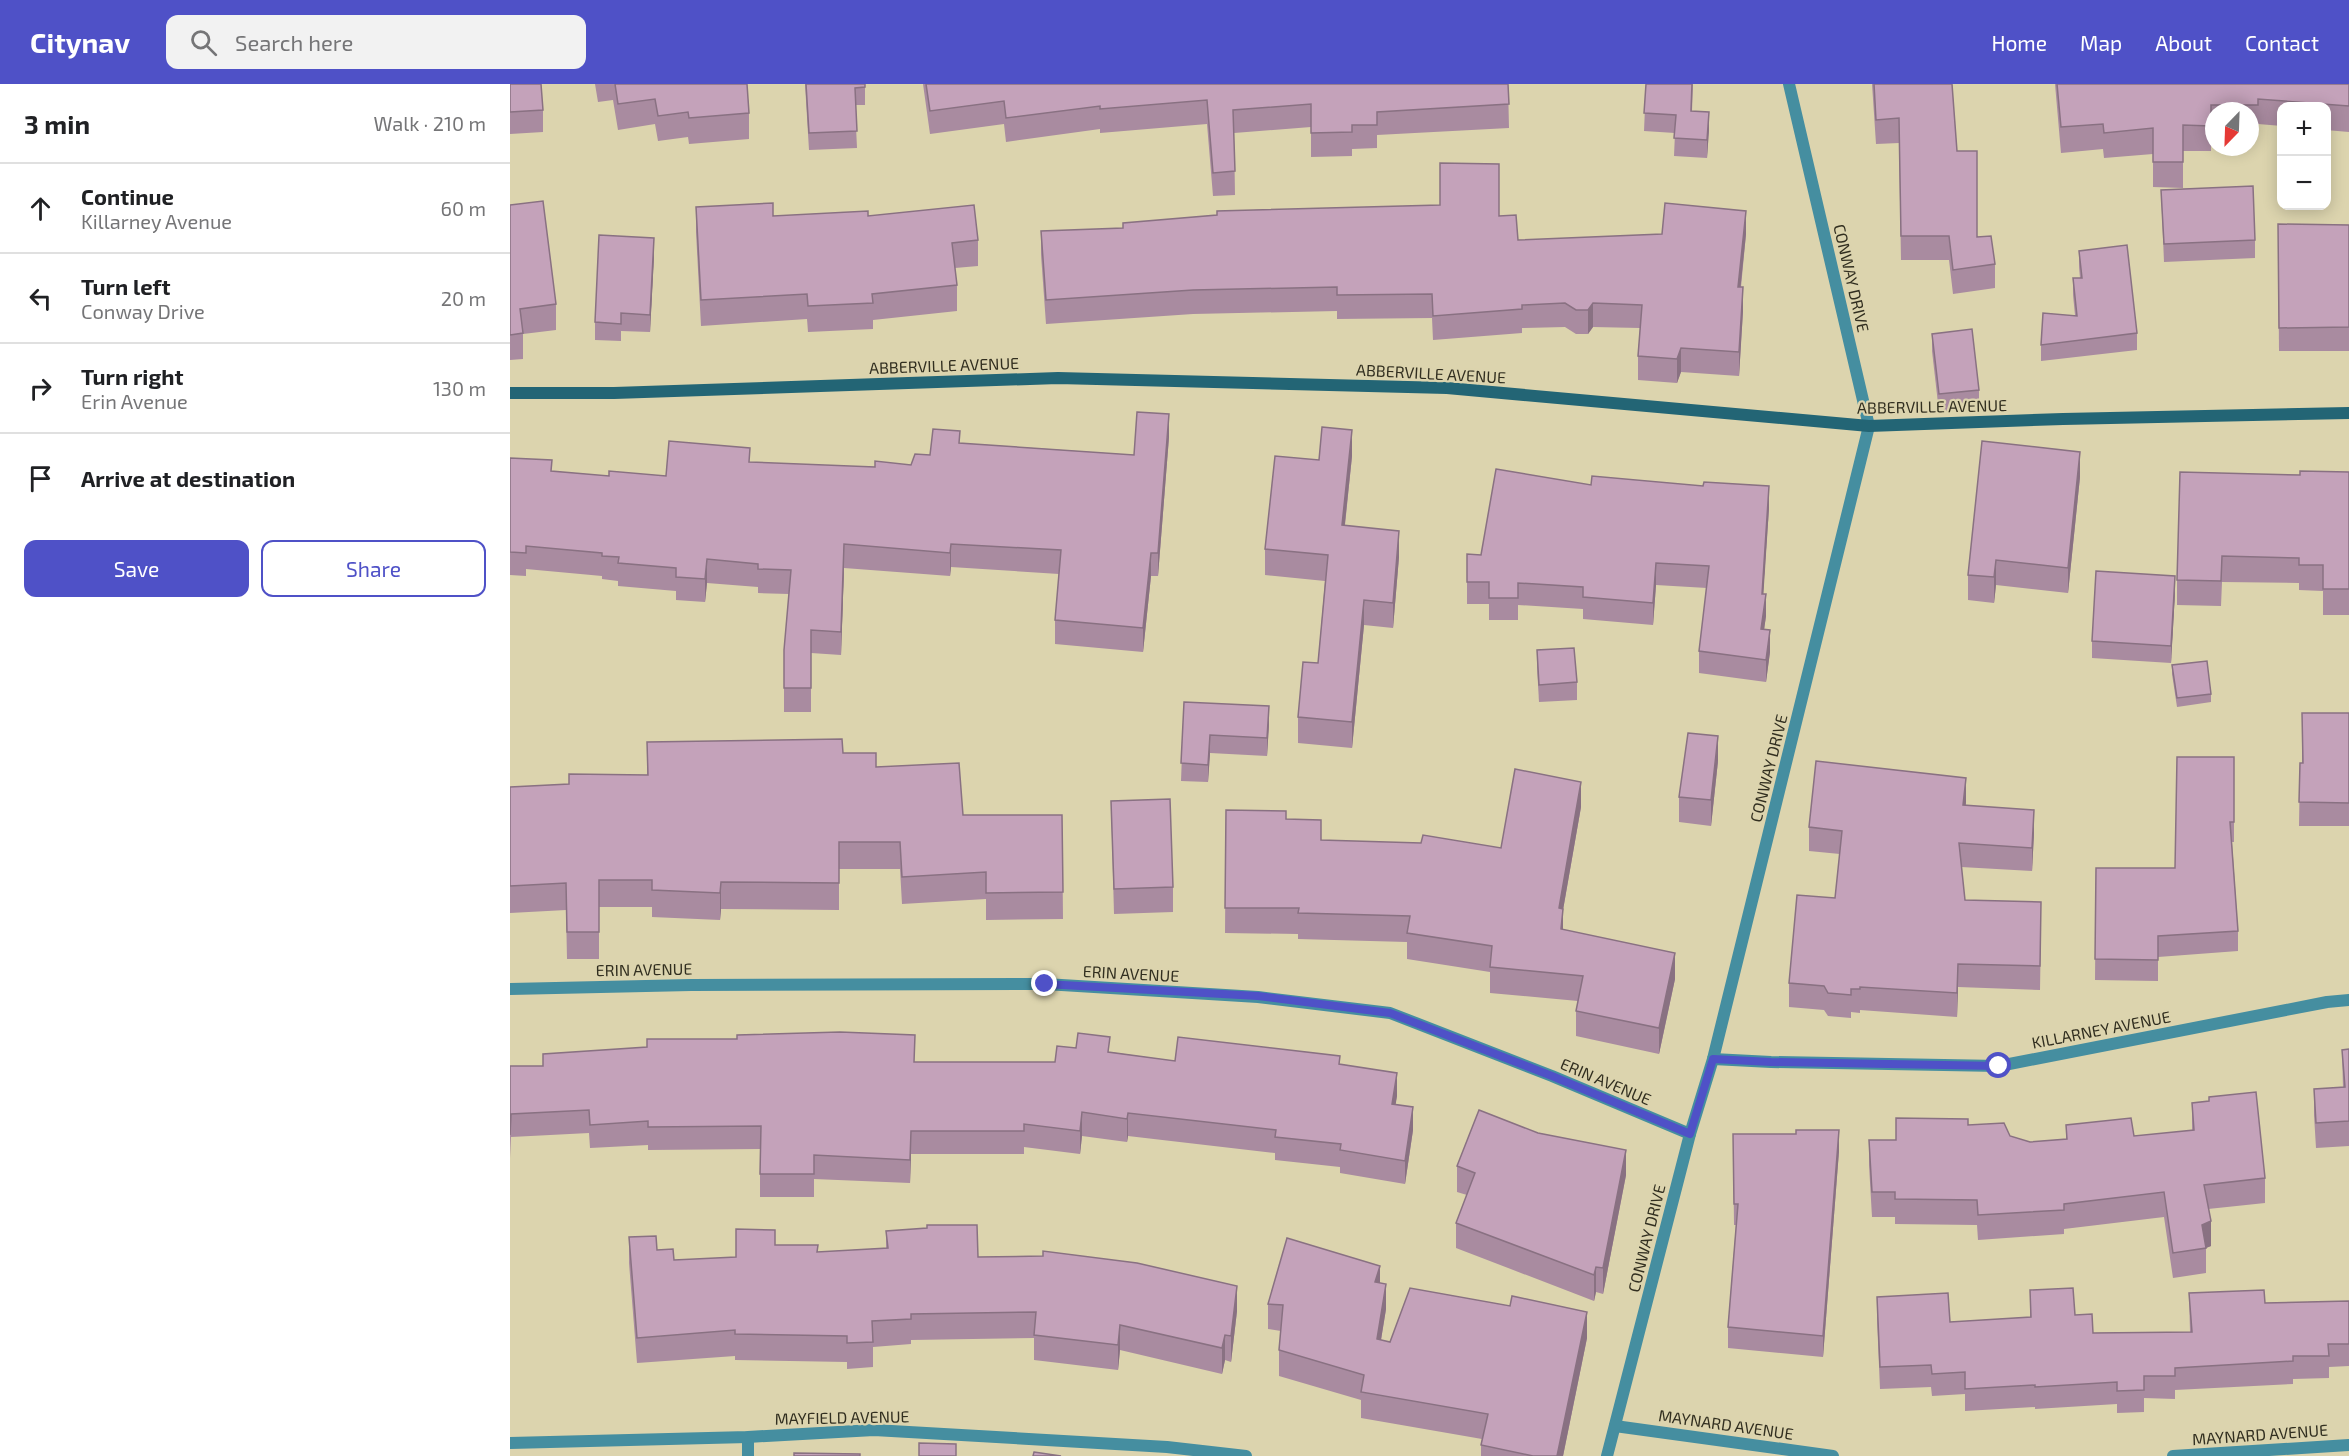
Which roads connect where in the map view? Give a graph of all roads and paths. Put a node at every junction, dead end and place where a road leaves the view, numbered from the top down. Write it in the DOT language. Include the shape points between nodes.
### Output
graph roads {
  1 [pos="1789,84"];
  2 [pos="510,393"];
  3 [pos="2349,413"];
  4 [pos="1869,426"];
  5 [pos="510,989"];
  6 [pos="2349,1000"];
  7 [pos="1713,1059"];
  8 [pos="1690,1134"];
  9 [pos="1615,1426"];
  10 [pos="748,1437"];
  11 [pos="510,1443"];
  12 [pos="2349,1445"];
  13 [pos="748,1456"];
  14 [pos="1246,1456"];
  15 [pos="1607,1456"];
  16 [pos="1833,1456"];
  17 [pos="2173,1456"];
  1 -- 4 [label="street, CONWAY DRIVE"];
  2 -- 4 [label="street, ABBERVILLE AVENUE" via="1058,378 1447,388"];
  3 -- 4 [label="street, ABBERVILLE AVENUE"];
  4 -- 7 [label="street, CONWAY DRIVE"];
  5 -- 8 [label="street, ERIN AVENUE" via="1045,984 1258,996 1390,1013"];
  6 -- 7 [label="street, KILLARNEY AVENUE" via="1999,1066"];
  7 -- 8 [label="street, CONWAY DRIVE"];
  8 -- 9 [label="street, CONWAY DRIVE"];
  9 -- 15 [label="street, CONWAY DRIVE"];
  9 -- 16 [label="street, MAYNARD AVENUE"];
  10 -- 11 [label="street, MAYFIELD AVENUE"];
  10 -- 13 [label="street"];
  10 -- 14 [label="street, MAYFIELD AVENUE" via="874,1430 1167,1447"];
  12 -- 17 [label="street, MAYNARD AVENUE"];
}
